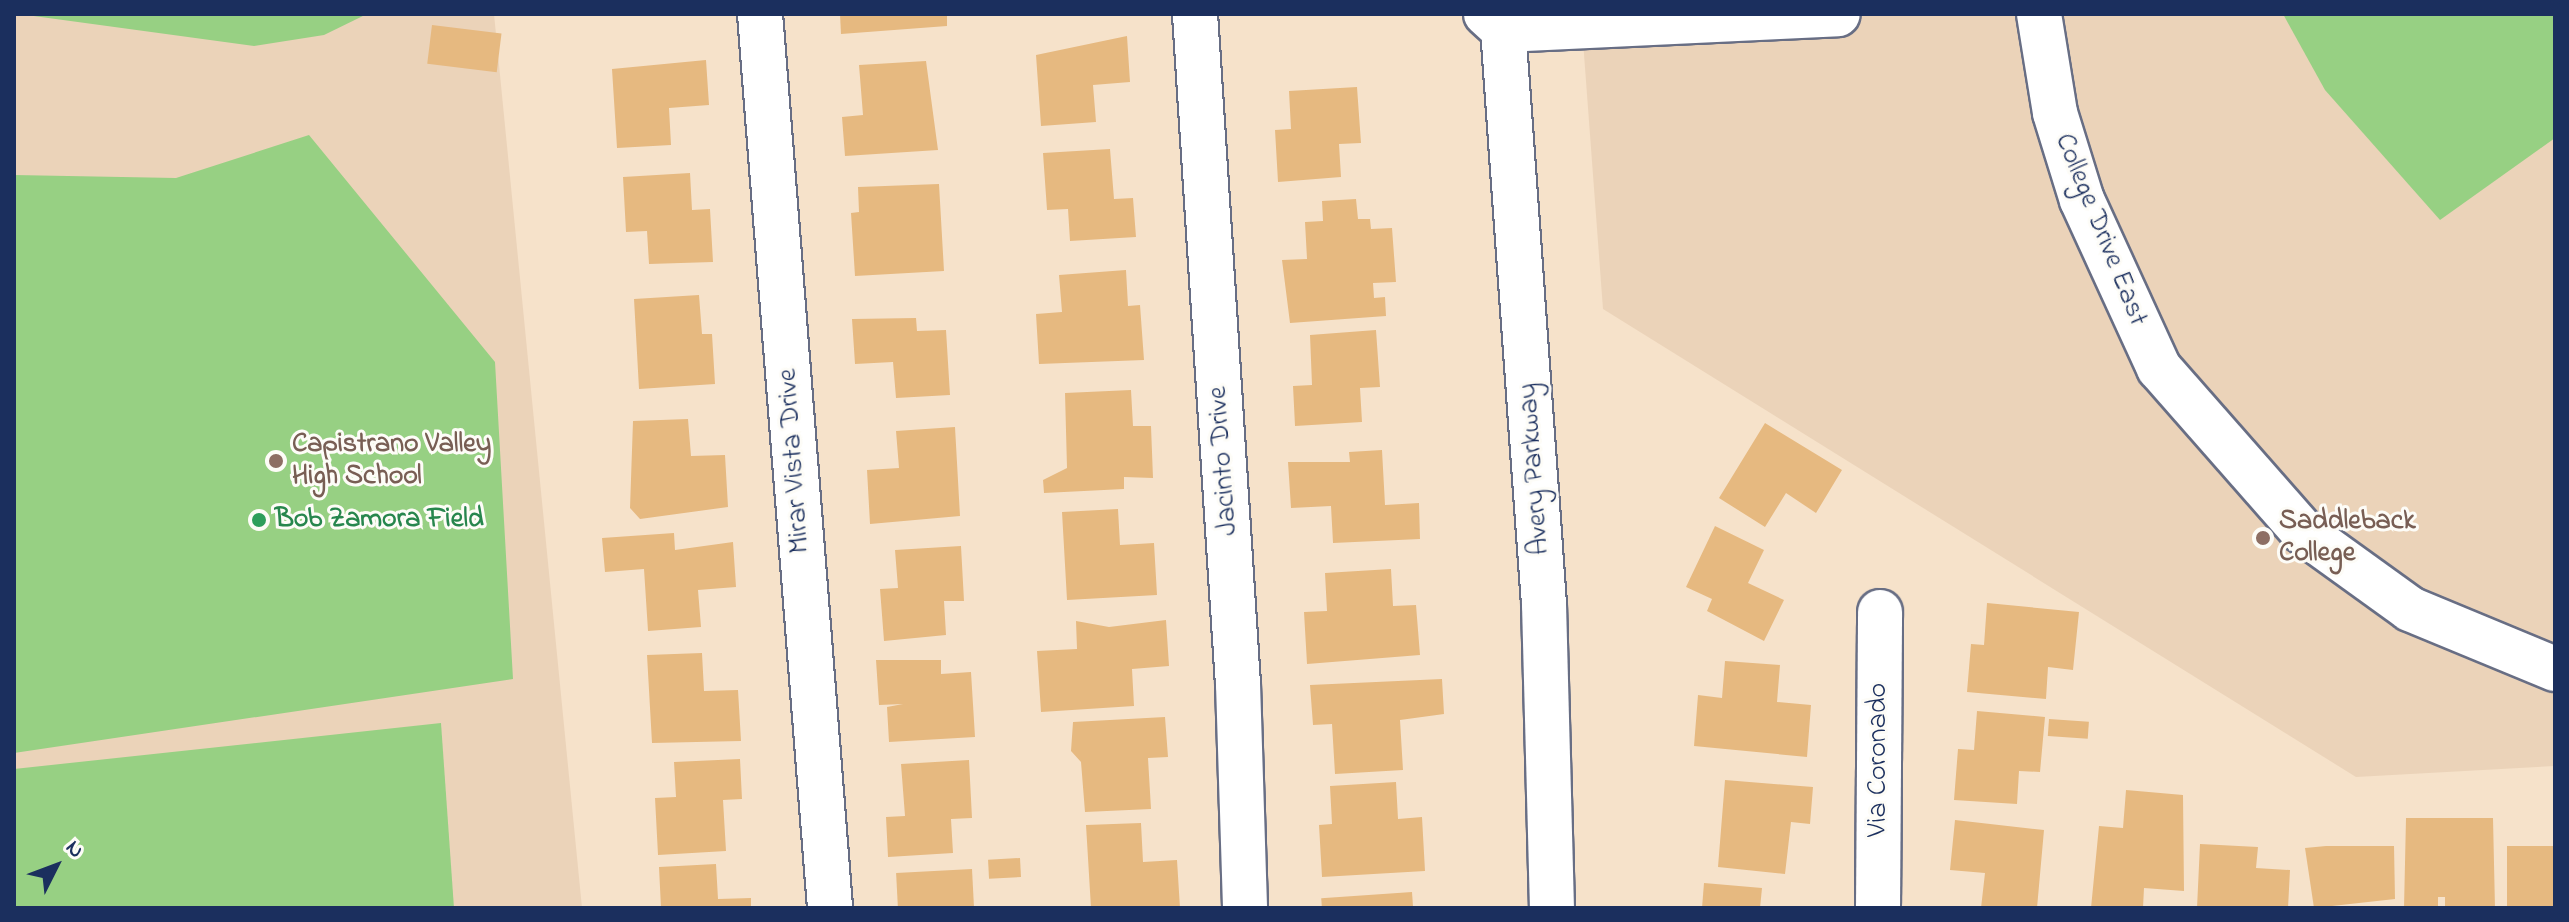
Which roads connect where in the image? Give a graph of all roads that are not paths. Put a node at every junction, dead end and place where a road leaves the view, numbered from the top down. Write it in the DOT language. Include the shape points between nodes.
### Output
graph roads {
  1 [pos="760,14"];
  2 [pos="1838,14"];
  3 [pos="2039,14"];
  4 [pos="1207,15"];
  5 [pos="1497,19"];
  6 [pos="1880,612"];
  7 [pos="2555,669"];
  8 [pos="830,908"];
  9 [pos="1245,908"];
  10 [pos="1552,908"];
  11 [pos="1878,908"];
  1 -- 8 [label="street, Mirar Vista Drive"];
  2 -- 5 [label="street, Avery Parkway"];
  3 -- 7 [label="street, College Drive East" via="2055,113 2082,200 2159,368 2302,531 2410,609"];
  4 -- 9 [label="street, Jacinto Drive"];
  5 -- 10 [label="street, Avery Parkway" via="1544,604"];
  6 -- 11 [label="street, Via Coronado"];
}
